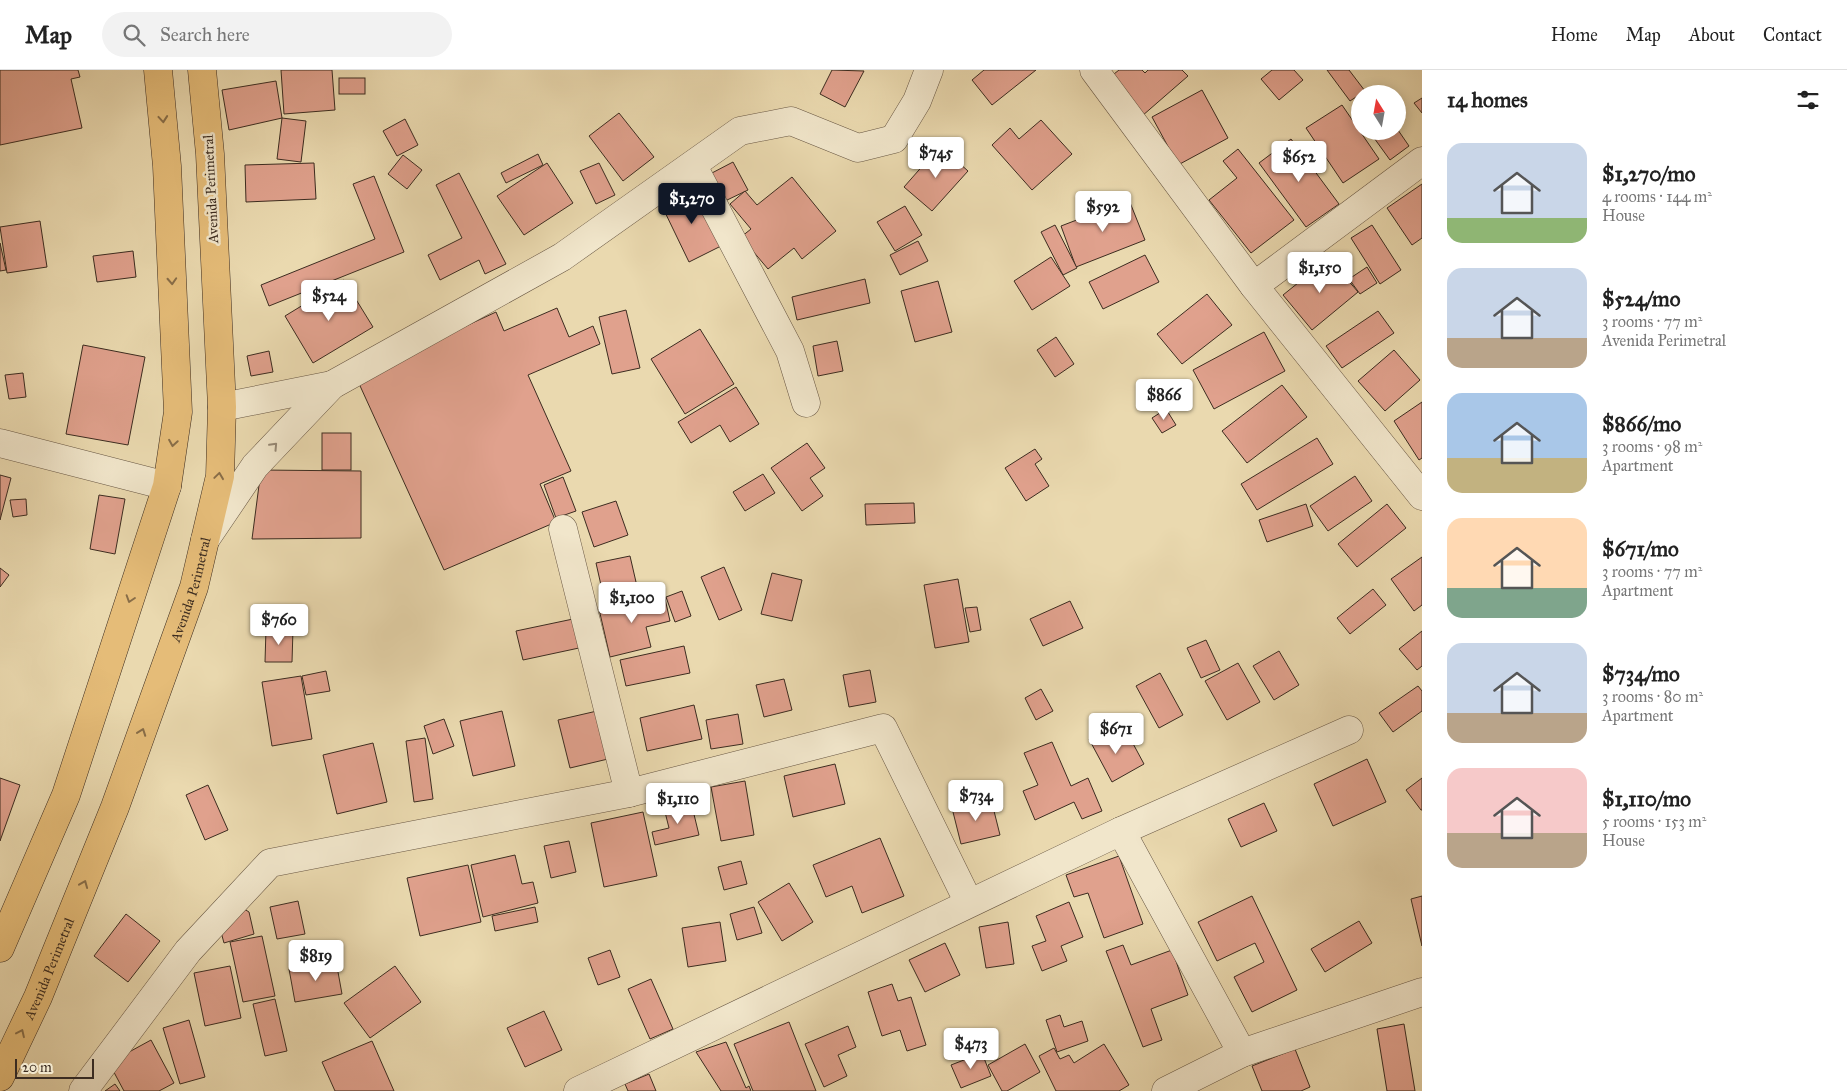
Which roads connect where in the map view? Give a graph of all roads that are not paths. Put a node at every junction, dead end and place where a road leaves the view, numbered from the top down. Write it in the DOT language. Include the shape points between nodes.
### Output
graph roads {
  1 [pos="158,70"];
  2 [pos="202,70"];
  3 [pos="929,70"];
  4 [pos="1094,70"];
  5 [pos="1422,161"];
  6 [pos="693,166"];
  7 [pos="1254,286"];
  8 [pos="332,385"];
  9 [pos="806,403"];
  10 [pos="222,407"];
  11 [pos="0,442"];
  12 [pos="166,486"];
  13 [pos="1422,496"];
  14 [pos="563,529"];
  15 [pos="204,542"];
  16 [pos="1350,730"];
  17 [pos="629,793"];
  18 [pos="1120,831"];
  19 [pos="969,903"];
  20 [pos="0,948"];
  21 [pos="1422,992"];
  22 [pos="1242,1053"];
  23 [pos="0,1078"];
  24 [pos="1208,1082"];
  25 [pos="84,1091"];
  26 [pos="578,1091"];
  27 [pos="1166,1091"];
  1 -- 12 [label="main road, one-way" via="167,166 178,412"];
  2 -- 10 [label="main road, Avenida Perimetral" via="210,154"];
  3 -- 6 [label="street" via="917,101 894,138 858,148 791,121 740,131"];
  4 -- 7 [label="street"];
  5 -- 7 [label="street"];
  6 -- 8 [label="street" via="562,257"];
  6 -- 9 [label="street" via="790,351"];
  7 -- 13 [label="street"];
  8 -- 10 [label="street"];
  15 -- 8 [label="street, one-way" via="255,466"];
  15 -- 10 [label="main road, Avenida Perimetral, one-way" via="220,476"];
  11 -- 12 [label="street"];
  12 -- 20 [label="main road, one-way" via="66,795"];
  14 -- 17 [label="street"];
  23 -- 15 [label="main road, Avenida Perimetral, one-way" via="38,997 115,807 194,587"];
  16 -- 18 [label="street"];
  17 -- 19 [label="street" via="882,728"];
  17 -- 25 [label="street" via="270,863 188,951"];
  18 -- 19 [label="street"];
  18 -- 22 [label="street"];
  19 -- 26 [label="street"];
  21 -- 22 [label="street"];
  22 -- 24 [label="street"];
  24 -- 27 [label="street"];
}
